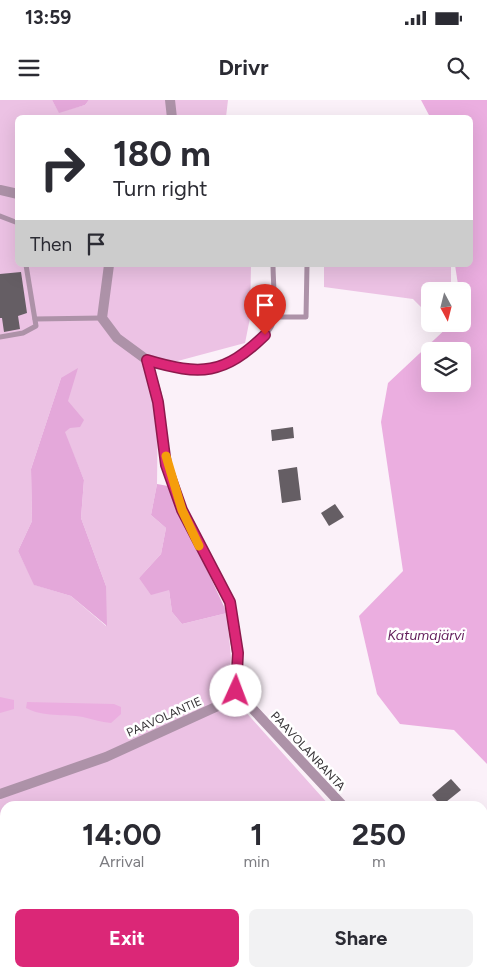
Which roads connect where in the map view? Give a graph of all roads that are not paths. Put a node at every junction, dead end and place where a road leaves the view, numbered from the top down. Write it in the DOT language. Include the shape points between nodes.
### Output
graph roads {
  1 [pos="170,100"];
  2 [pos="172,115"];
  3 [pos="0,190"];
  4 [pos="15,193"];
  5 [pos="0,216"];
  6 [pos="15,222"];
  7 [pos="26,267"];
  8 [pos="109,267"];
  9 [pos="273,267"];
  10 [pos="307,267"];
  11 [pos="273,317"];
  12 [pos="102,318"];
  13 [pos="35,319"];
  14 [pos="0,337"];
  15 [pos="147,360"];
  16 [pos="236,691"];
  17 [pos="0,794"];
  18 [pos="337,801"];
  1 -- 2 [label="street"];
  3 -- 4 [label="street"];
  5 -- 6 [label="lane"];
  7 -- 13 [label="lane"];
  8 -- 12 [label="street"];
  9 -- 11 [label="lane"];
  10 -- 11 [label="lane" via="306,317"];
  11 -- 15 [label="lane" via="265,335 245,355 216,368 172,368"];
  12 -- 13 [label="lane"];
  12 -- 15 [label="street" via="117,338"];
  13 -- 14 [label="lane" via="36,326 23,333"];
  15 -- 16 [label="street" via="158,402 166,465 182,510 230,602 238,653"];
  16 -- 17 [label="street, PAAVOLANTIE" via="220,705 106,757"];
  16 -- 18 [label="street, PAAVOLANRANTA"];
}
